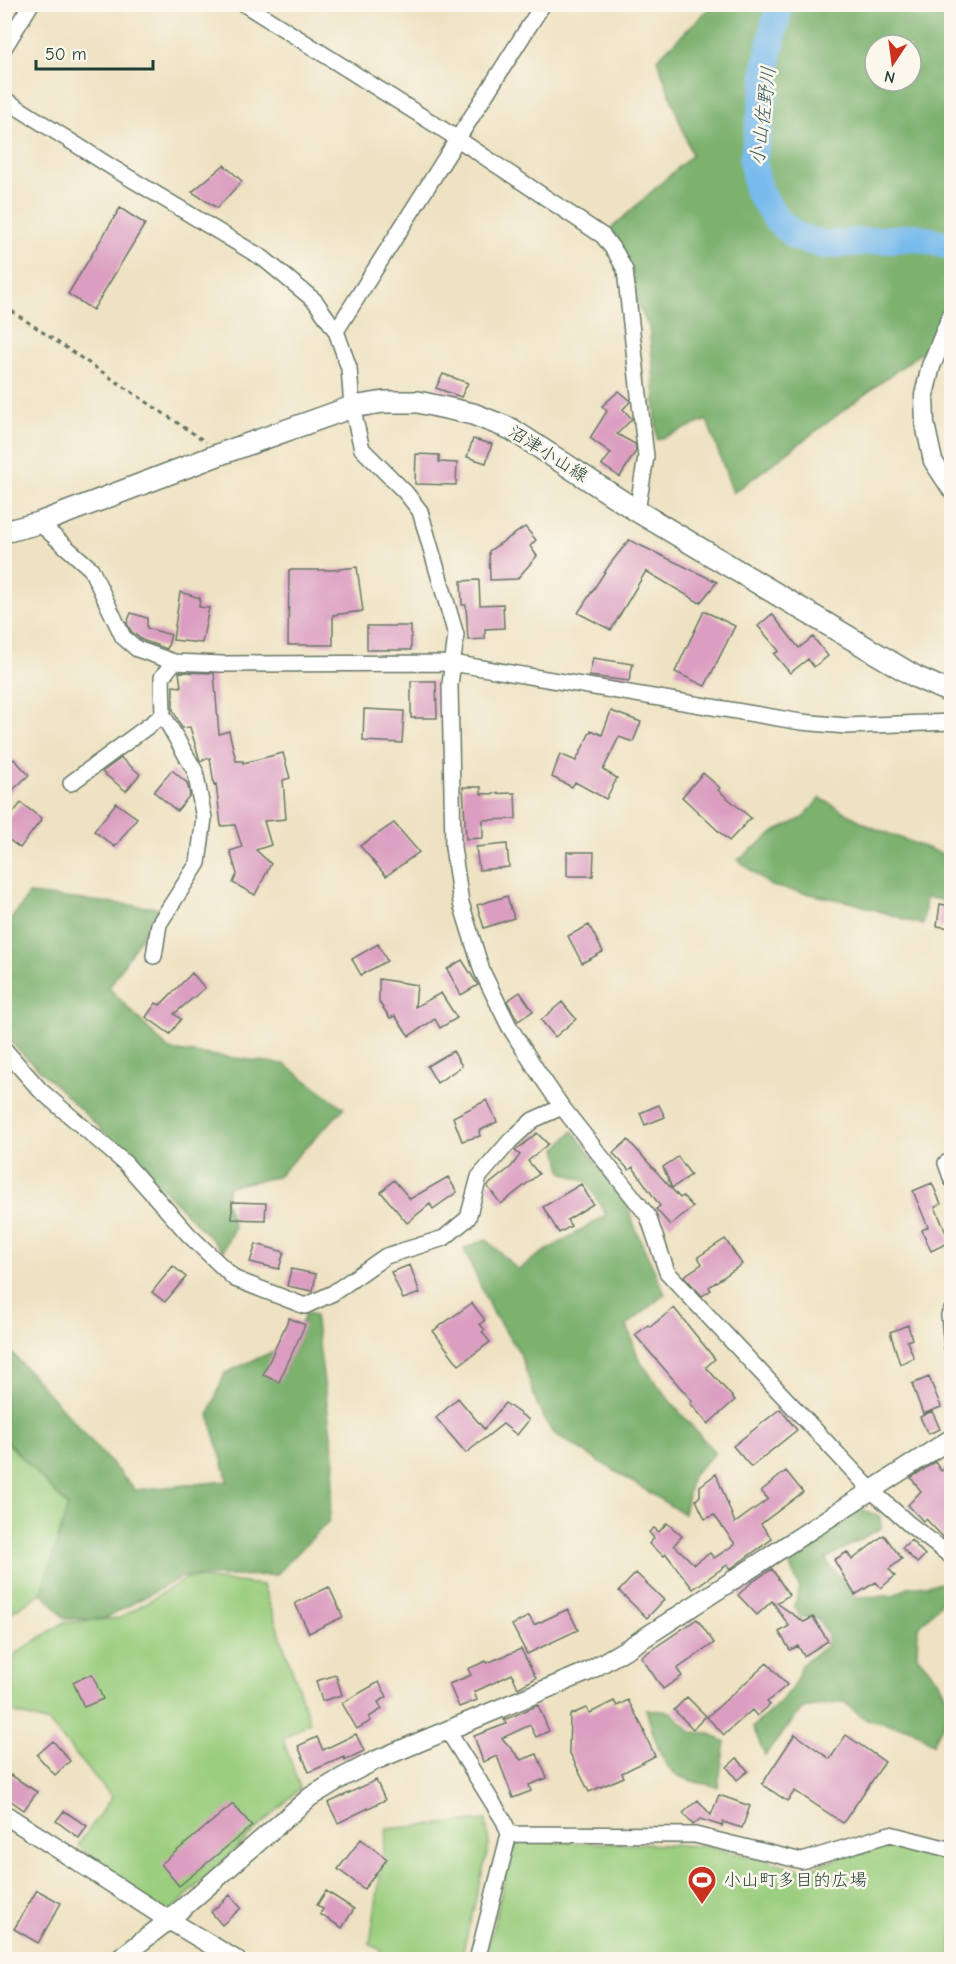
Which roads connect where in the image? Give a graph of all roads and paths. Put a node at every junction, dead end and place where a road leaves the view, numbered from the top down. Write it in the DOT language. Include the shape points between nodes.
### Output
graph roads {
  1 [pos="31,4"];
  2 [pos="244,4"];
  3 [pos="543,4"];
  4 [pos="4,48"];
  5 [pos="4,99"];
  6 [pos="458,139"];
  7 [pos="4,306"];
  8 [pos="951,315"];
  9 [pos="336,331"];
  10 [pos="351,407"];
  11 [pos="223,453"];
  12 [pos="951,490"];
  13 [pos="637,511"];
  14 [pos="39,523"];
  15 [pos="4,532"];
  16 [pos="174,662"];
  17 [pos="452,663"];
  18 [pos="951,693"];
  19 [pos="163,715"];
  20 [pos="951,722"];
  21 [pos="71,783"];
  22 [pos="154,956"];
  23 [pos="4,1049"];
  24 [pos="562,1107"];
  25 [pos="946,1163"];
  26 [pos="951,1180"];
  27 [pos="951,1310"];
  28 [pos="951,1348"];
  29 [pos="951,1438"];
  30 [pos="872,1491"];
  31 [pos="951,1557"];
  32 [pos="448,1731"];
  33 [pos="4,1814"];
  34 [pos="509,1834"];
  35 [pos="951,1850"];
  36 [pos="169,1920"];
  37 [pos="118,1959"];
  38 [pos="236,1959"];
  39 [pos="477,1959"];
  1 -- 4 [label="street"];
  2 -- 6 [label="street"];
  3 -- 6 [label="street"];
  5 -- 9 [label="street" via="264,259 315,301"];
  6 -- 9 [label="street"];
  6 -- 13 [label="street" via="603,236 625,270 646,457"];
  7 -- 11 [label="path"];
  8 -- 12 [label="street" via="924,395 933,461"];
  9 -- 10 [label="street" via="349,368"];
  10 -- 11 [label="main road, 沼津小山線"];
  10 -- 13 [label="main road, 沼津小山線" via="418,402 473,414 511,429"];
  10 -- 17 [label="street" via="362,448 420,511 456,635"];
  11 -- 14 [label="main road, 沼津小山線"];
  13 -- 18 [label="main road, 沼津小山線" via="916,677"];
  14 -- 15 [label="main road, 沼津小山線"];
  14 -- 16 [label="street" via="91,569 123,637 137,649"];
  16 -- 17 [label="street"];
  16 -- 19 [label="street" via="162,677"];
  17 -- 20 [label="street" via="801,722 846,726"];
  17 -- 24 [label="street" via="453,847 461,903 482,971 509,1026"];
  19 -- 21 [label="street"];
  19 -- 22 [label="street" via="195,771 204,818 198,863 159,924"];
  23 -- 24 [label="street" via="40,1090 126,1164 189,1235 235,1279 305,1306 333,1293 386,1256 444,1238 468,1218 479,1178 510,1141 533,1120"];
  24 -- 30 [label="street" via="648,1216 667,1272"];
  25 -- 26 [label="street"];
  27 -- 28 [label="street"];
  29 -- 30 [label="street"];
  30 -- 31 [label="street"];
  30 -- 32 [label="street" via="587,1672"];
  32 -- 34 [label="street"];
  32 -- 36 [label="street" via="374,1761 310,1797"];
  33 -- 36 [label="street"];
  34 -- 35 [label="street" via="695,1835 802,1861 890,1834"];
  34 -- 39 [label="street"];
  36 -- 37 [label="street"];
  36 -- 38 [label="street"];
}
